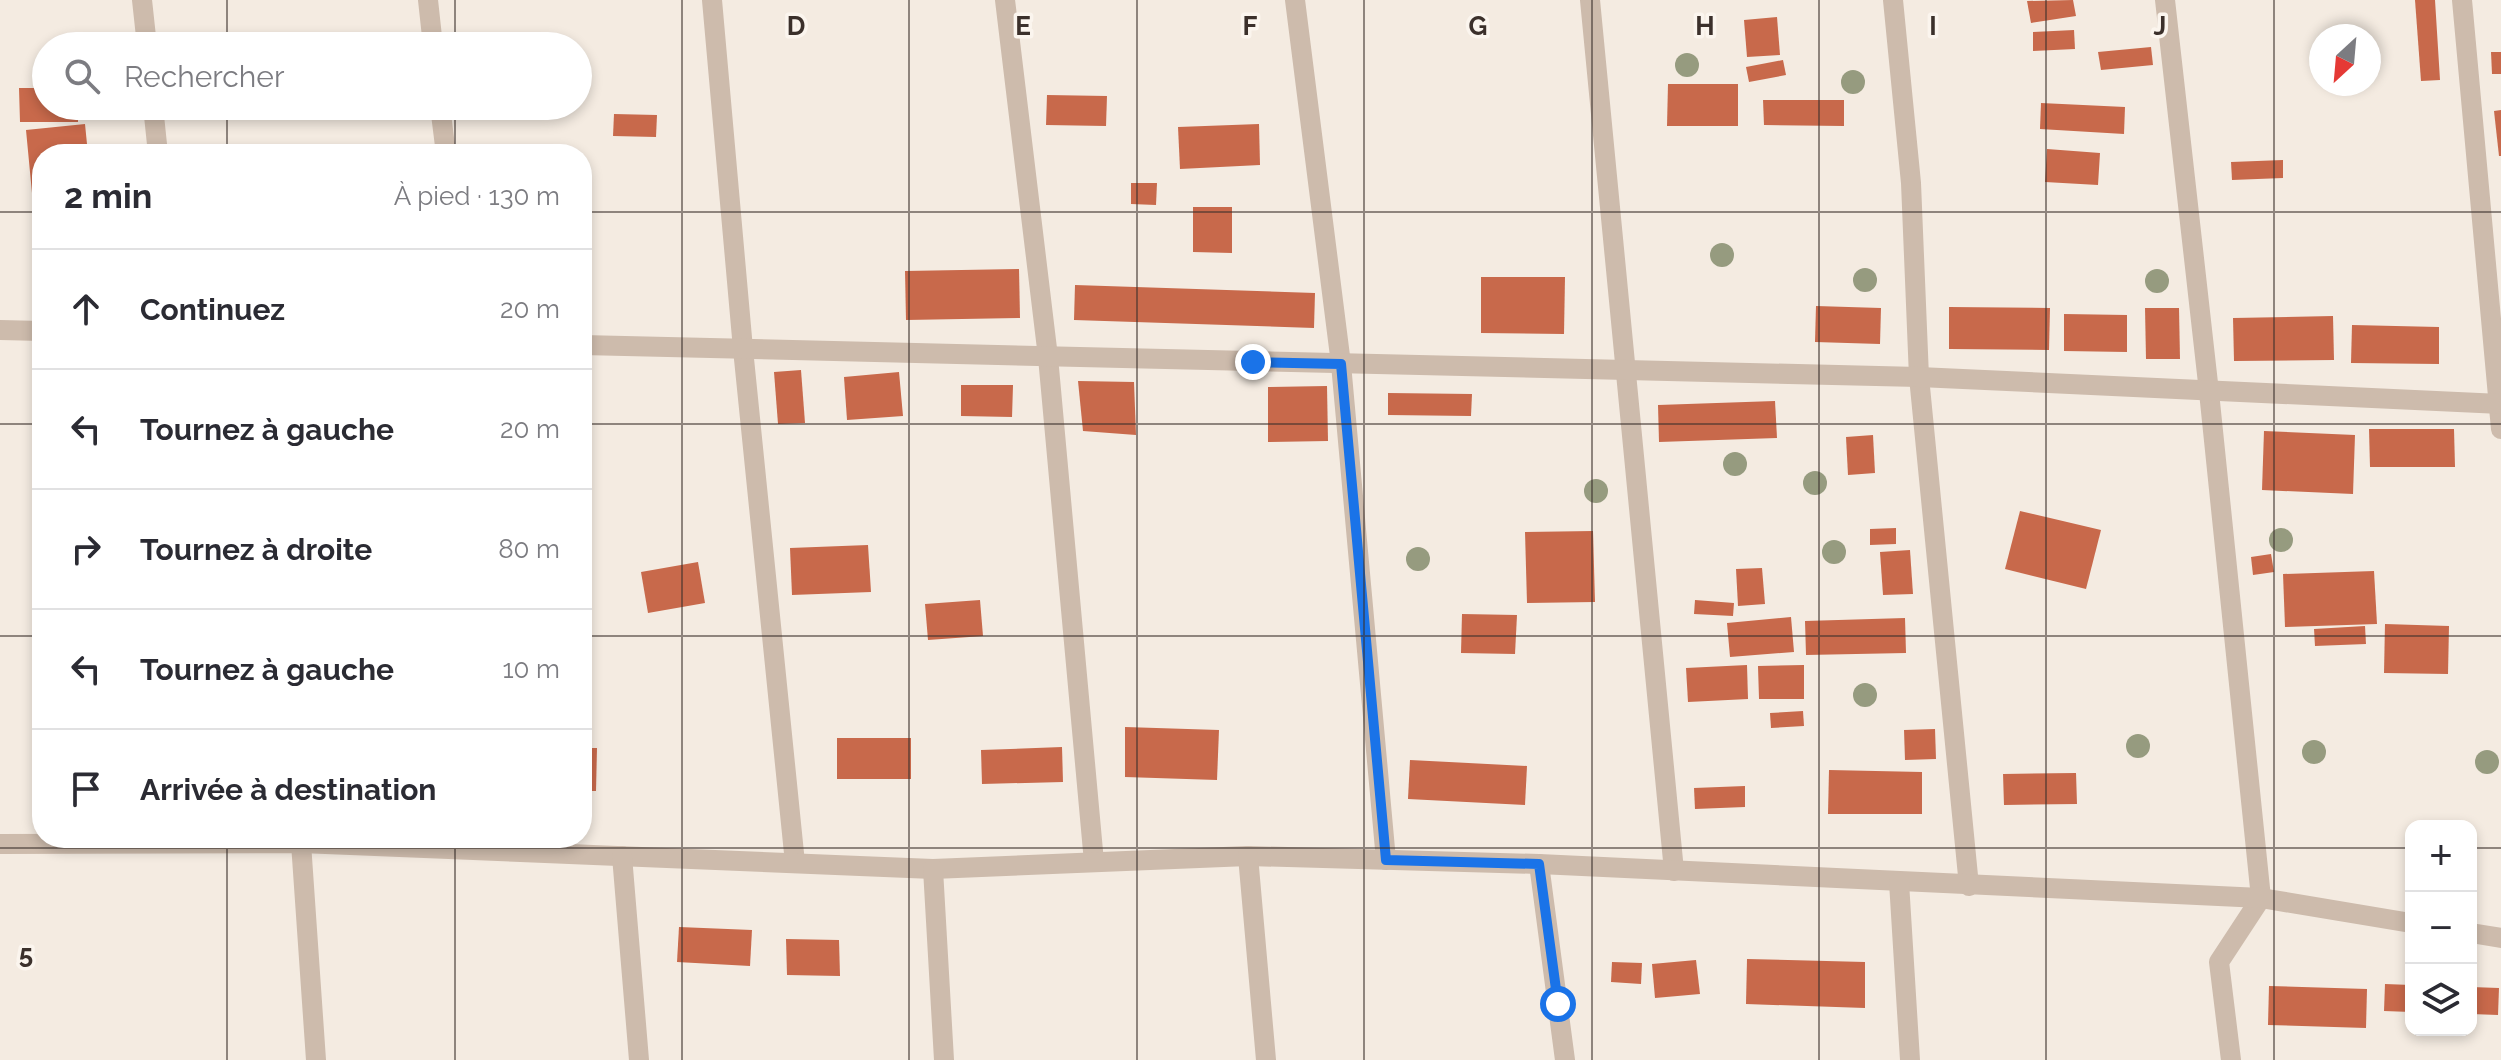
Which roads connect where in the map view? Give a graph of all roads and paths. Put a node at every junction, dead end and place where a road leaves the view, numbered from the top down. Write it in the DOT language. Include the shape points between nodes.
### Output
graph roads {
  1 [pos="142,0"];
  2 [pos="428,0"];
  3 [pos="712,0"];
  4 [pos="1005,0"];
  5 [pos="1295,0"];
  6 [pos="1590,0"];
  7 [pos="1893,0"];
  8 [pos="2165,0"];
  9 [pos="2462,0"];
  10 [pos="145,32"];
  11 [pos="431,32"];
  12 [pos="154,120"];
  13 [pos="442,120"];
  14 [pos="157,144"];
  15 [pos="445,144"];
  16 [pos="0,330"];
  17 [pos="32,331"];
  18 [pos="592,345"];
  19 [pos="743,349"];
  20 [pos="1048,357"];
  21 [pos="1341,364"];
  22 [pos="1624,371"];
  23 [pos="1919,377"];
  24 [pos="2209,392"];
  25 [pos="2500,404"];
  26 [pos="2501,429"];
  27 [pos="0,844"];
  28 [pos="32,844"];
  29 [pos="301,848"];
  30 [pos="551,848"];
  31 [pos="622,856"];
  32 [pos="1248,856"];
  33 [pos="1386,860"];
  34 [pos="1094,862"];
  35 [pos="795,863"];
  36 [pos="1539,864"];
  37 [pos="933,869"];
  38 [pos="1674,871"];
  39 [pos="1899,882"];
  40 [pos="1969,886"];
  41 [pos="2261,898"];
  42 [pos="2405,922"];
  43 [pos="2477,934"];
  44 [pos="2501,938"];
  45 [pos="316,1060"];
  46 [pos="639,1060"];
  47 [pos="944,1060"];
  48 [pos="1266,1060"];
  49 [pos="1565,1060"];
  50 [pos="1910,1060"];
  51 [pos="2231,1060"];
  1 -- 10 [label="street"];
  2 -- 11 [label="street"];
  3 -- 19 [label="street"];
  4 -- 20 [label="street"];
  5 -- 21 [label="street"];
  6 -- 22 [label="street"];
  7 -- 23 [label="street" via="1911,183"];
  8 -- 24 [label="street"];
  9 -- 25 [label="street"];
  12 -- 14 [label="street"];
  13 -- 15 [label="street"];
  16 -- 17 [label="street"];
  18 -- 19 [label="street"];
  19 -- 20 [label="street"];
  19 -- 35 [label="street"];
  20 -- 21 [label="street"];
  20 -- 34 [label="street"];
  21 -- 22 [label="street"];
  21 -- 33 [label="street"];
  22 -- 23 [label="street"];
  22 -- 38 [label="street"];
  23 -- 24 [label="street"];
  23 -- 40 [label="street"];
  24 -- 25 [label="street"];
  24 -- 41 [label="street"];
  25 -- 26 [label="street"];
  27 -- 28 [label="street"];
  29 -- 45 [label="street"];
  30 -- 31 [label="street"];
  31 -- 35 [label="street"];
  31 -- 46 [label="street"];
  32 -- 33 [label="street"];
  32 -- 34 [label="street"];
  32 -- 48 [label="street"];
  33 -- 36 [label="street"];
  34 -- 37 [label="street"];
  35 -- 37 [label="street"];
  36 -- 38 [label="street"];
  36 -- 49 [label="street"];
  37 -- 47 [label="street"];
  38 -- 39 [label="street"];
  39 -- 40 [label="street"];
  39 -- 50 [label="street"];
  40 -- 41 [label="street"];
  41 -- 42 [label="street"];
  41 -- 51 [label="street" via="2219,962"];
  43 -- 44 [label="street"];
}
